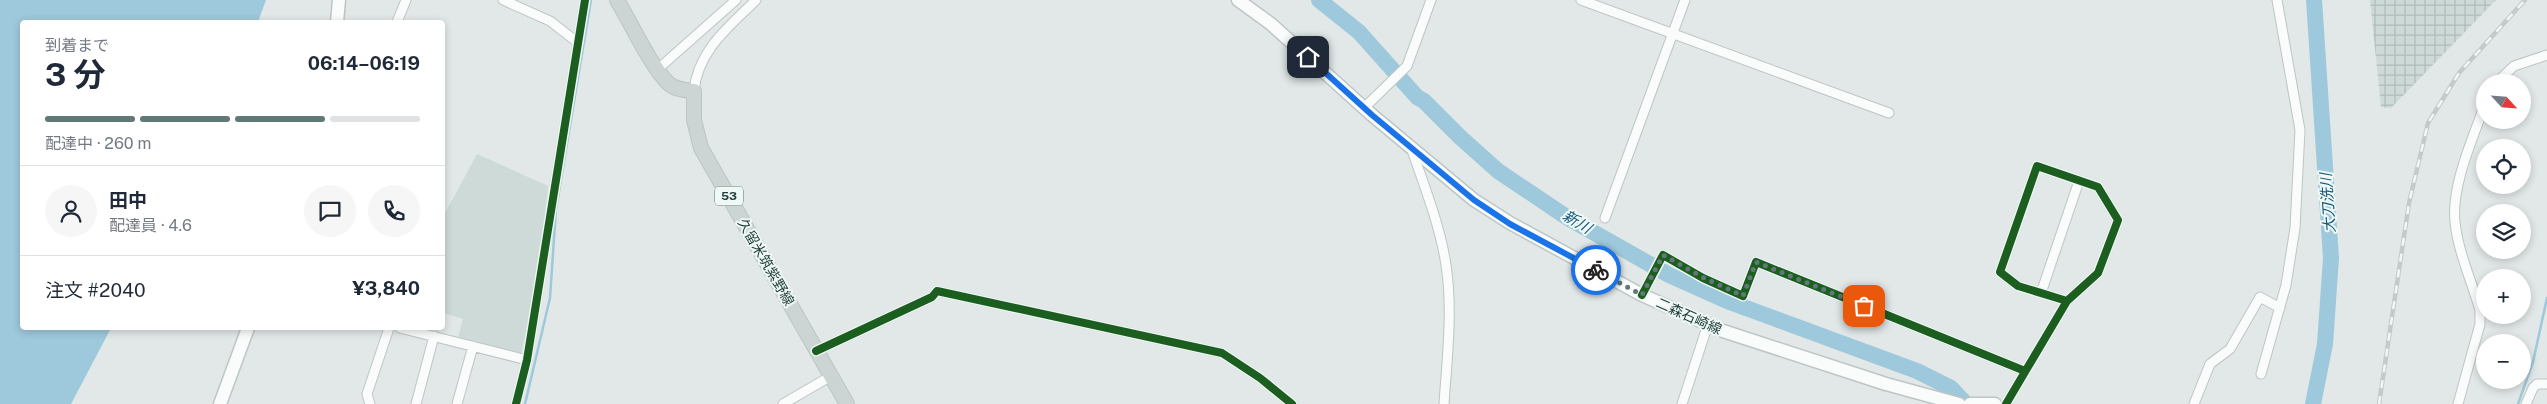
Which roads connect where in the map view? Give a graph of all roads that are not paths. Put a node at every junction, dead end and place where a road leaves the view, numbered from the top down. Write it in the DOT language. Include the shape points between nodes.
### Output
graph roads {
  1 [pos="339,0"];
  2 [pos="406,0"];
  3 [pos="503,0"];
  4 [pos="585,0"];
  5 [pos="617,0"];
  6 [pos="736,0"];
  7 [pos="756,0"];
  8 [pos="1238,0"];
  9 [pos="1431,0"];
  10 [pos="1581,0"];
  11 [pos="1684,0"];
  12 [pos="2277,0"];
  13 [pos="336,20"];
  14 [pos="398,20"];
  15 [pos="1673,32"];
  16 [pos="577,42"];
  17 [pos="2547,55"];
  18 [pos="658,69"];
  19 [pos="2506,74"];
  20 [pos="694,91"];
  21 [pos="1365,107"];
  22 [pos="1889,113"];
  23 [pos="2477,129"];
  24 [pos="1411,146"];
  25 [pos="2079,181"];
  26 [pos="1605,218"];
  27 [pos="2041,293"];
  28 [pos="1642,295"];
  29 [pos="2067,301"];
  30 [pos="2280,308"];
  31 [pos="1708,324"];
  32 [pos="247,330"];
  33 [pos="388,330"];
  34 [pos="408,330"];
  35 [pos="434,336"];
  36 [pos="473,346"];
  37 [pos="816,351"];
  38 [pos="527,360"];
  39 [pos="2025,371"];
  40 [pos="2260,374"];
  41 [pos="830,376"];
  42 [pos="2547,384"];
  43 [pos="1992,403"];
  44 [pos="220,404"];
  45 [pos="370,404"];
  46 [pos="416,404"];
  47 [pos="457,404"];
  48 [pos="516,404"];
  49 [pos="783,404"];
  50 [pos="847,404"];
  51 [pos="1292,404"];
  52 [pos="1444,404"];
  53 [pos="1682,404"];
  54 [pos="1959,404"];
  55 [pos="1970,404"];
  56 [pos="2006,404"];
  57 [pos="2194,404"];
  58 [pos="2458,404"];
  59 [pos="2526,404"];
  1 -- 13 [label="main road"];
  2 -- 14 [label="street"];
  3 -- 16 [label="street" via="550,21"];
  4 -- 16 [label="street"];
  5 -- 18 [label="main road"];
  6 -- 18 [label="street"];
  7 -- 20 [label="street" via="712,44"];
  8 -- 21 [label="main road, 二森石崎線" via="1271,24"];
  9 -- 21 [label="street" via="1407,66"];
  10 -- 15 [label="street"];
  11 -- 15 [label="street"];
  12 -- 30 [label="street" via="2300,130 2295,228"];
  15 -- 22 [label="street"];
  15 -- 26 [label="street"];
  16 -- 38 [label="street"];
  17 -- 19 [label="street" via="2514,66"];
  18 -- 20 [label="main road" via="674,87"];
  20 -- 37 [label="main road, 久留米筑紫野線 / 53" via="694,120 701,148"];
  21 -- 24 [label="main road, 二森石崎線"];
  23 -- 58 [label="street" via="2455,206 2457,233 2480,310 2480,324"];
  24 -- 28 [label="main road, 二森石崎線" via="1492,212"];
  24 -- 52 [label="street" via="1438,226 1446,268 1450,308"];
  25 -- 27 [label="street"];
  25 -- 27 [label="street" via="2036,166 2003,263 2000,272 2018,286"];
  25 -- 29 [label="street" via="2098,187 2118,220 2098,273"];
  27 -- 29 [label="street"];
  28 -- 31 [label="main road, 二森石崎線"];
  28 -- 39 [label="street" via="1663,255 1743,296 1756,262"];
  29 -- 39 [label="street"];
  30 -- 40 [label="street"];
  30 -- 57 [label="street" via="2260,297 2230,349 2210,364"];
  31 -- 53 [label="street"];
  31 -- 54 [label="main road, 二森石崎線" via="1760,344"];
  32 -- 44 [label="main road"];
  33 -- 45 [label="street" via="367,394"];
  34 -- 35 [label="street"];
  35 -- 36 [label="street"];
  35 -- 46 [label="street"];
  36 -- 38 [label="street"];
  36 -- 47 [label="street"];
  37 -- 41 [label="main road, 久留米筑紫野線 / 53"];
  37 -- 51 [label="street" via="932,297 938,291 1222,353"];
  38 -- 48 [label="street"];
  39 -- 56 [label="street"];
  41 -- 49 [label="street"];
  41 -- 50 [label="main road, 久留米筑紫野線 / 53"];
  42 -- 59 [label="street" via="2537,384 2532,388"];
  43 -- 55 [label="main road"];
}
